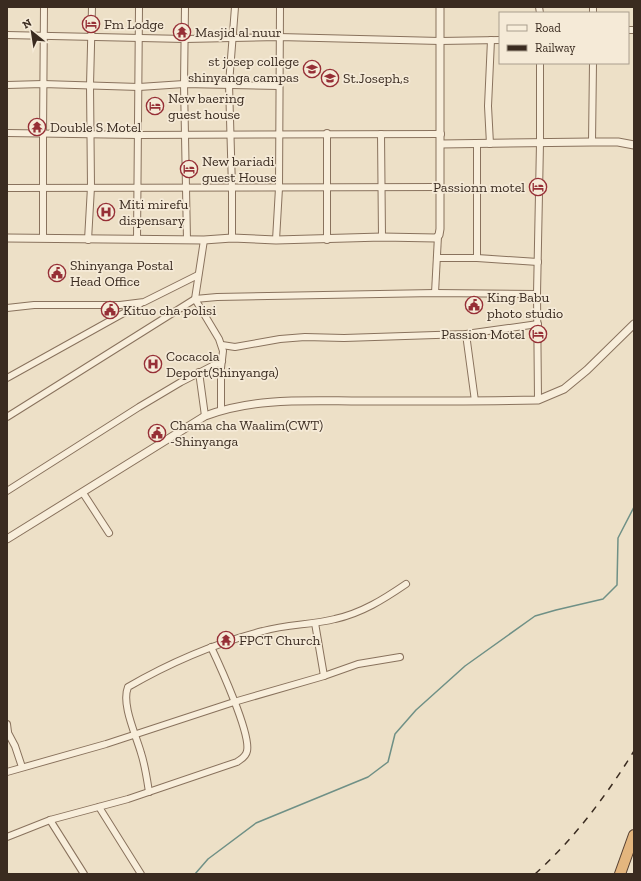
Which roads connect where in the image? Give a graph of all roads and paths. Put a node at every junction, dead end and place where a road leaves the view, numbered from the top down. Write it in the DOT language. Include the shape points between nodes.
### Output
graph roads {
  1 [pos="44,7"];
  2 [pos="92,7"];
  3 [pos="139,7"];
  4 [pos="185,7"];
  5 [pos="235,7"];
  6 [pos="280,7"];
  7 [pos="440,7"];
  8 [pos="7,35"];
  9 [pos="44,36"];
  10 [pos="279,37"];
  11 [pos="92,38"];
  12 [pos="139,38"];
  13 [pos="234,38"];
  14 [pos="184,39"];
  15 [pos="491,40"];
  16 [pos="499,40"];
  17 [pos="440,41"];
  18 [pos="540,64"];
  19 [pos="593,64"];
  20 [pos="43,84"];
  21 [pos="184,84"];
  22 [pos="229,84"];
  23 [pos="7,85"];
  24 [pos="90,85"];
  25 [pos="279,86"];
  26 [pos="139,87"];
  27 [pos="7,133"];
  28 [pos="42,133"];
  29 [pos="327,133"];
  30 [pos="91,134"];
  31 [pos="185,134"];
  32 [pos="279,134"];
  33 [pos="381,134"];
  34 [pos="441,134"];
  35 [pos="138,135"];
  36 [pos="230,135"];
  37 [pos="592,142"];
  38 [pos="540,143"];
  39 [pos="441,144"];
  40 [pos="477,144"];
  41 [pos="490,144"];
  42 [pos="634,145"];
  43 [pos="44,187"];
  44 [pos="91,187"];
  45 [pos="137,187"];
  46 [pos="327,187"];
  47 [pos="381,187"];
  48 [pos="440,187"];
  49 [pos="7,188"];
  50 [pos="186,188"];
  51 [pos="232,188"];
  52 [pos="278,188"];
  53 [pos="438,236"];
  54 [pos="382,237"];
  55 [pos="7,238"];
  56 [pos="43,238"];
  57 [pos="232,238"];
  58 [pos="137,239"];
  59 [pos="88,240"];
  60 [pos="187,240"];
  61 [pos="204,240"];
  62 [pos="276,240"];
  63 [pos="327,240"];
  64 [pos="438,258"];
  65 [pos="477,258"];
  66 [pos="538,262"];
  67 [pos="198,275"];
  68 [pos="435,293"];
  69 [pos="537,294"];
  70 [pos="195,299"];
  71 [pos="144,302"];
  72 [pos="7,308"];
  73 [pos="538,324"];
  74 [pos="634,324"];
  75 [pos="466,334"];
  76 [pos="222,344"];
  77 [pos="222,361"];
  78 [pos="199,372"];
  79 [pos="7,378"];
  80 [pos="538,400"];
  81 [pos="475,401"];
  82 [pos="221,410"];
  83 [pos="205,416"];
  84 [pos="7,417"];
  85 [pos="7,491"];
  86 [pos="83,493"];
  87 [pos="109,533"];
  88 [pos="7,539"];
  89 [pos="406,584"];
  90 [pos="315,623"];
  91 [pos="211,647"];
  92 [pos="400,657"];
  93 [pos="324,676"];
  94 [pos="234,702"];
  95 [pos="7,724"];
  96 [pos="8,732"];
  97 [pos="136,733"];
  98 [pos="22,767"];
  99 [pos="7,772"];
  100 [pos="149,792"];
  101 [pos="99,806"];
  102 [pos="50,820"];
  103 [pos="634,835"];
  104 [pos="7,837"];
  105 [pos="84,874"];
  106 [pos="141,874"];
  107 [pos="620,874"];
  1 -- 9 [label="street"];
  2 -- 11 [label="street"];
  3 -- 12 [label="street"];
  4 -- 14 [label="street"];
  5 -- 13 [label="street"];
  6 -- 10 [label="street"];
  7 -- 17 [label="street"];
  8 -- 9 [label="street"];
  9 -- 11 [label="street"];
  9 -- 20 [label="street"];
  10 -- 13 [label="street"];
  10 -- 17 [label="street"];
  10 -- 25 [label="street"];
  11 -- 12 [label="street"];
  11 -- 24 [label="street"];
  12 -- 14 [label="street"];
  12 -- 26 [label="street"];
  13 -- 14 [label="street"];
  13 -- 22 [label="street"];
  14 -- 21 [label="street"];
  15 -- 16 [label="street"];
  15 -- 17 [label="street"];
  15 -- 41 [label="street" via="488,106"];
  17 -- 34 [label="street"];
  18 -- 38 [label="street"];
  19 -- 37 [label="street"];
  20 -- 23 [label="street"];
  20 -- 24 [label="street"];
  20 -- 28 [label="street"];
  21 -- 22 [label="street"];
  21 -- 26 [label="street"];
  21 -- 31 [label="street"];
  22 -- 25 [label="street"];
  22 -- 36 [label="street"];
  24 -- 26 [label="street"];
  24 -- 30 [label="street"];
  25 -- 32 [label="street"];
  26 -- 35 [label="street"];
  27 -- 28 [label="street"];
  28 -- 30 [label="street"];
  28 -- 43 [label="street"];
  29 -- 32 [label="street"];
  29 -- 33 [label="street"];
  29 -- 46 [label="street"];
  30 -- 35 [label="street"];
  30 -- 44 [label="street"];
  31 -- 35 [label="street"];
  31 -- 36 [label="street"];
  31 -- 50 [label="street"];
  32 -- 36 [label="street"];
  32 -- 52 [label="street"];
  33 -- 34 [label="street"];
  33 -- 47 [label="street"];
  34 -- 39 [label="street"];
  35 -- 45 [label="street"];
  36 -- 51 [label="street"];
  37 -- 38 [label="street"];
  37 -- 42 [label="street"];
  38 -- 41 [label="street"];
  38 -- 66 [label="street"];
  39 -- 40 [label="street"];
  39 -- 48 [label="street"];
  40 -- 41 [label="street"];
  40 -- 65 [label="street"];
  43 -- 44 [label="street"];
  43 -- 49 [label="street"];
  43 -- 56 [label="street"];
  44 -- 45 [label="street"];
  44 -- 59 [label="street"];
  45 -- 50 [label="street"];
  45 -- 58 [label="street"];
  46 -- 47 [label="street"];
  46 -- 52 [label="street"];
  46 -- 63 [label="street"];
  47 -- 48 [label="street"];
  47 -- 54 [label="street"];
  48 -- 53 [label="street"];
  50 -- 51 [label="street"];
  50 -- 60 [label="street"];
  51 -- 52 [label="street"];
  51 -- 57 [label="street"];
  52 -- 62 [label="street"];
  53 -- 54 [label="street"];
  53 -- 64 [label="street"];
  54 -- 63 [label="street"];
  55 -- 56 [label="street"];
  56 -- 59 [label="street"];
  57 -- 61 [label="street"];
  57 -- 62 [label="street"];
  58 -- 59 [label="street"];
  58 -- 60 [label="street"];
  60 -- 61 [label="street"];
  61 -- 67 [label="street"];
  62 -- 63 [label="street"];
  64 -- 65 [label="street"];
  64 -- 68 [label="street"];
  65 -- 66 [label="street"];
  66 -- 69 [label="street"];
  67 -- 70 [label="street"];
  67 -- 71 [label="street"];
  68 -- 69 [label="street"];
  68 -- 70 [label="street"];
  69 -- 73 [label="street"];
  70 -- 76 [label="street"];
  70 -- 84 [label="street"];
  71 -- 72 [label="street"];
  71 -- 79 [label="street"];
  73 -- 75 [label="street"];
  73 -- 80 [label="street"];
  74 -- 80 [label="street" via="564,389"];
  75 -- 76 [label="street" via="280,339 235,347"];
  75 -- 81 [label="street"];
  76 -- 77 [label="street"];
  77 -- 78 [label="street"];
  77 -- 82 [label="street"];
  78 -- 83 [label="street"];
  78 -- 85 [label="street" via="138,407"];
  80 -- 81 [label="street"];
  81 -- 82 [label="street" via="302,401"];
  82 -- 83 [label="street"];
  83 -- 86 [label="street"];
  86 -- 87 [label="street"];
  86 -- 88 [label="street"];
  89 -- 90 [label="street" via="369,607 350,615"];
  90 -- 91 [label="street" via="264,630"];
  90 -- 93 [label="street"];
  91 -- 94 [label="street"];
  91 -- 97 [label="street" via="128,687 127,706"];
  92 -- 93 [label="street" via="358,664"];
  93 -- 94 [label="street"];
  94 -- 97 [label="street"];
  94 -- 100 [label="street" via="246,738 247,753 244,757 237,762"];
  95 -- 96 [label="street"];
  96 -- 98 [label="street"];
  97 -- 98 [label="street"];
  97 -- 100 [label="street"];
  98 -- 99 [label="street"];
  100 -- 101 [label="street" via="128,800"];
  101 -- 102 [label="street"];
  101 -- 106 [label="street"];
  102 -- 104 [label="street"];
  102 -- 105 [label="street"];
  103 -- 107 [label="highway"];
}
